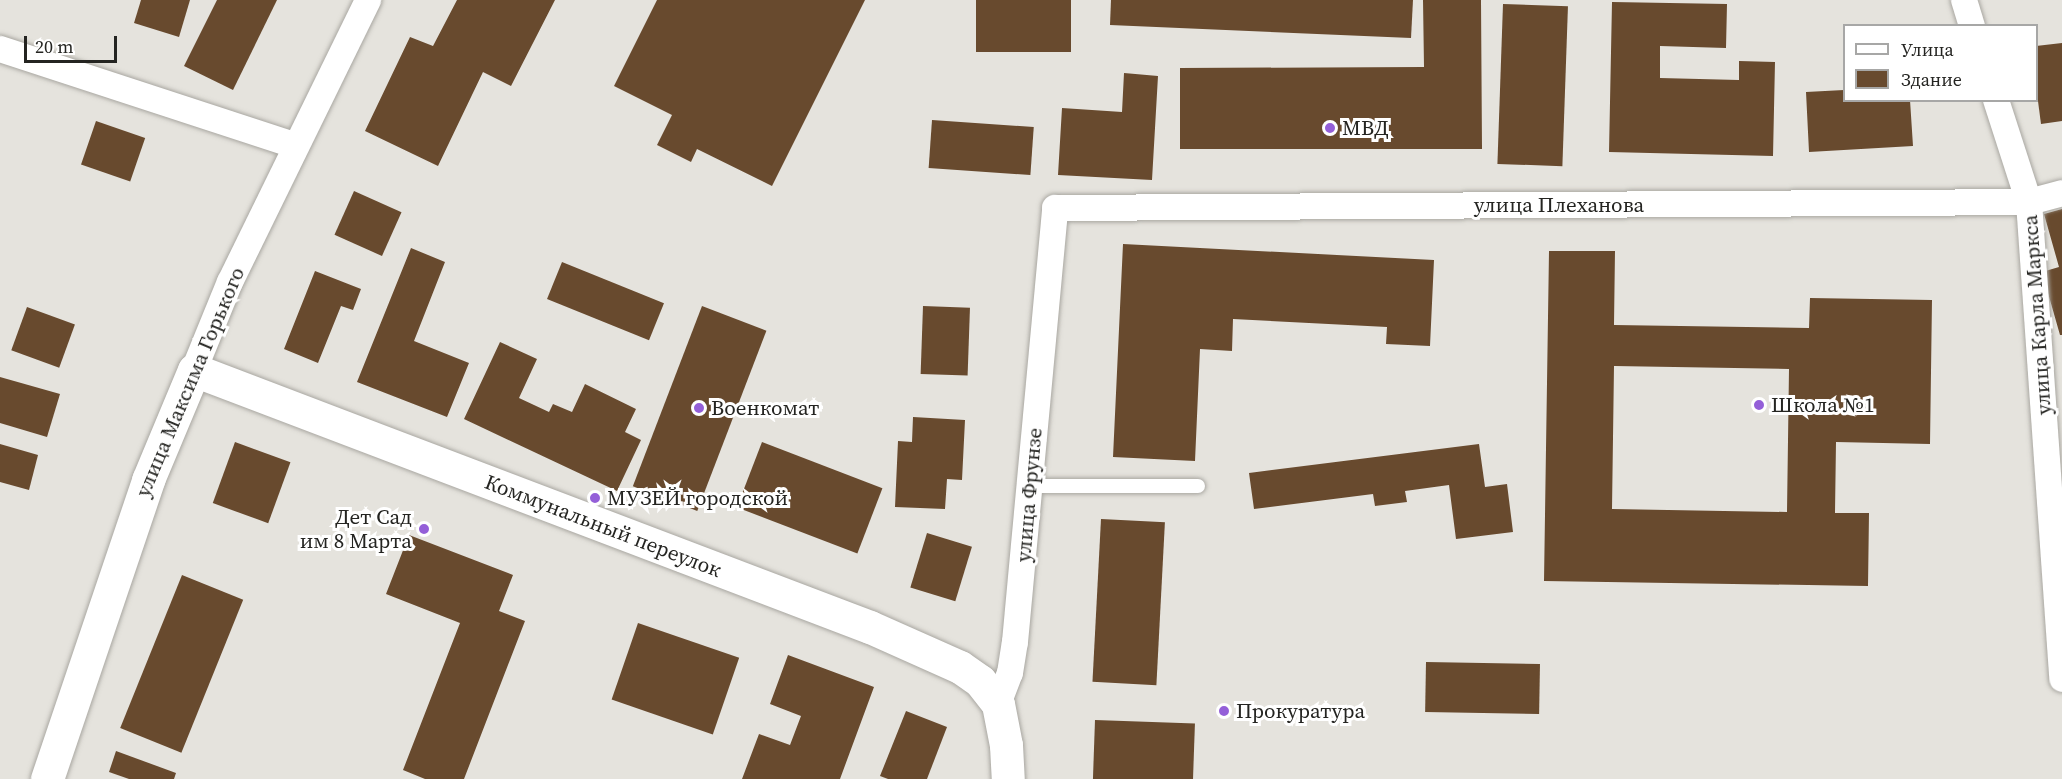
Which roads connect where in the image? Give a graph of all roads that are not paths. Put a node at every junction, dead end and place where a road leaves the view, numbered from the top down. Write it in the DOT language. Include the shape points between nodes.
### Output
graph roads {
  1 [pos="368,0"];
  2 [pos="1964,0"];
  3 [pos="1971,24"];
  4 [pos="0,49"];
  5 [pos="1997,102"];
  6 [pos="296,146"];
  7 [pos="2062,193"];
  8 [pos="2029,202"];
  9 [pos="1055,208"];
  10 [pos="194,370"];
  11 [pos="1030,486"];
  12 [pos="1198,486"];
  13 [pos="2062,679"];
  14 [pos="998,704"];
  15 [pos="48,779"];
  16 [pos="1008,779"];
  1 -- 6 [label="street, улица Максима Горького"];
  2 -- 3 [label="street"];
  4 -- 6 [label="street"];
  5 -- 8 [label="street, улица Карла Маркса"];
  6 -- 10 [label="street, улица Максима Горького" via="230,282"];
  7 -- 8 [label="street, улица Плеханова"];
  8 -- 9 [label="street, улица Плеханова"];
  8 -- 13 [label="street, улица Карла Маркса"];
  9 -- 11 [label="street, улица Фрунзе"];
  10 -- 14 [label="street, Коммунальный переулок" via="870,627 960,667 980,681"];
  10 -- 15 [label="street, улица Максима Горького" via="148,480"];
  11 -- 12 [label="lane"];
  11 -- 14 [label="street, улица Фрунзе" via="1015,642 1010,673"];
  14 -- 16 [label="street"];
}
